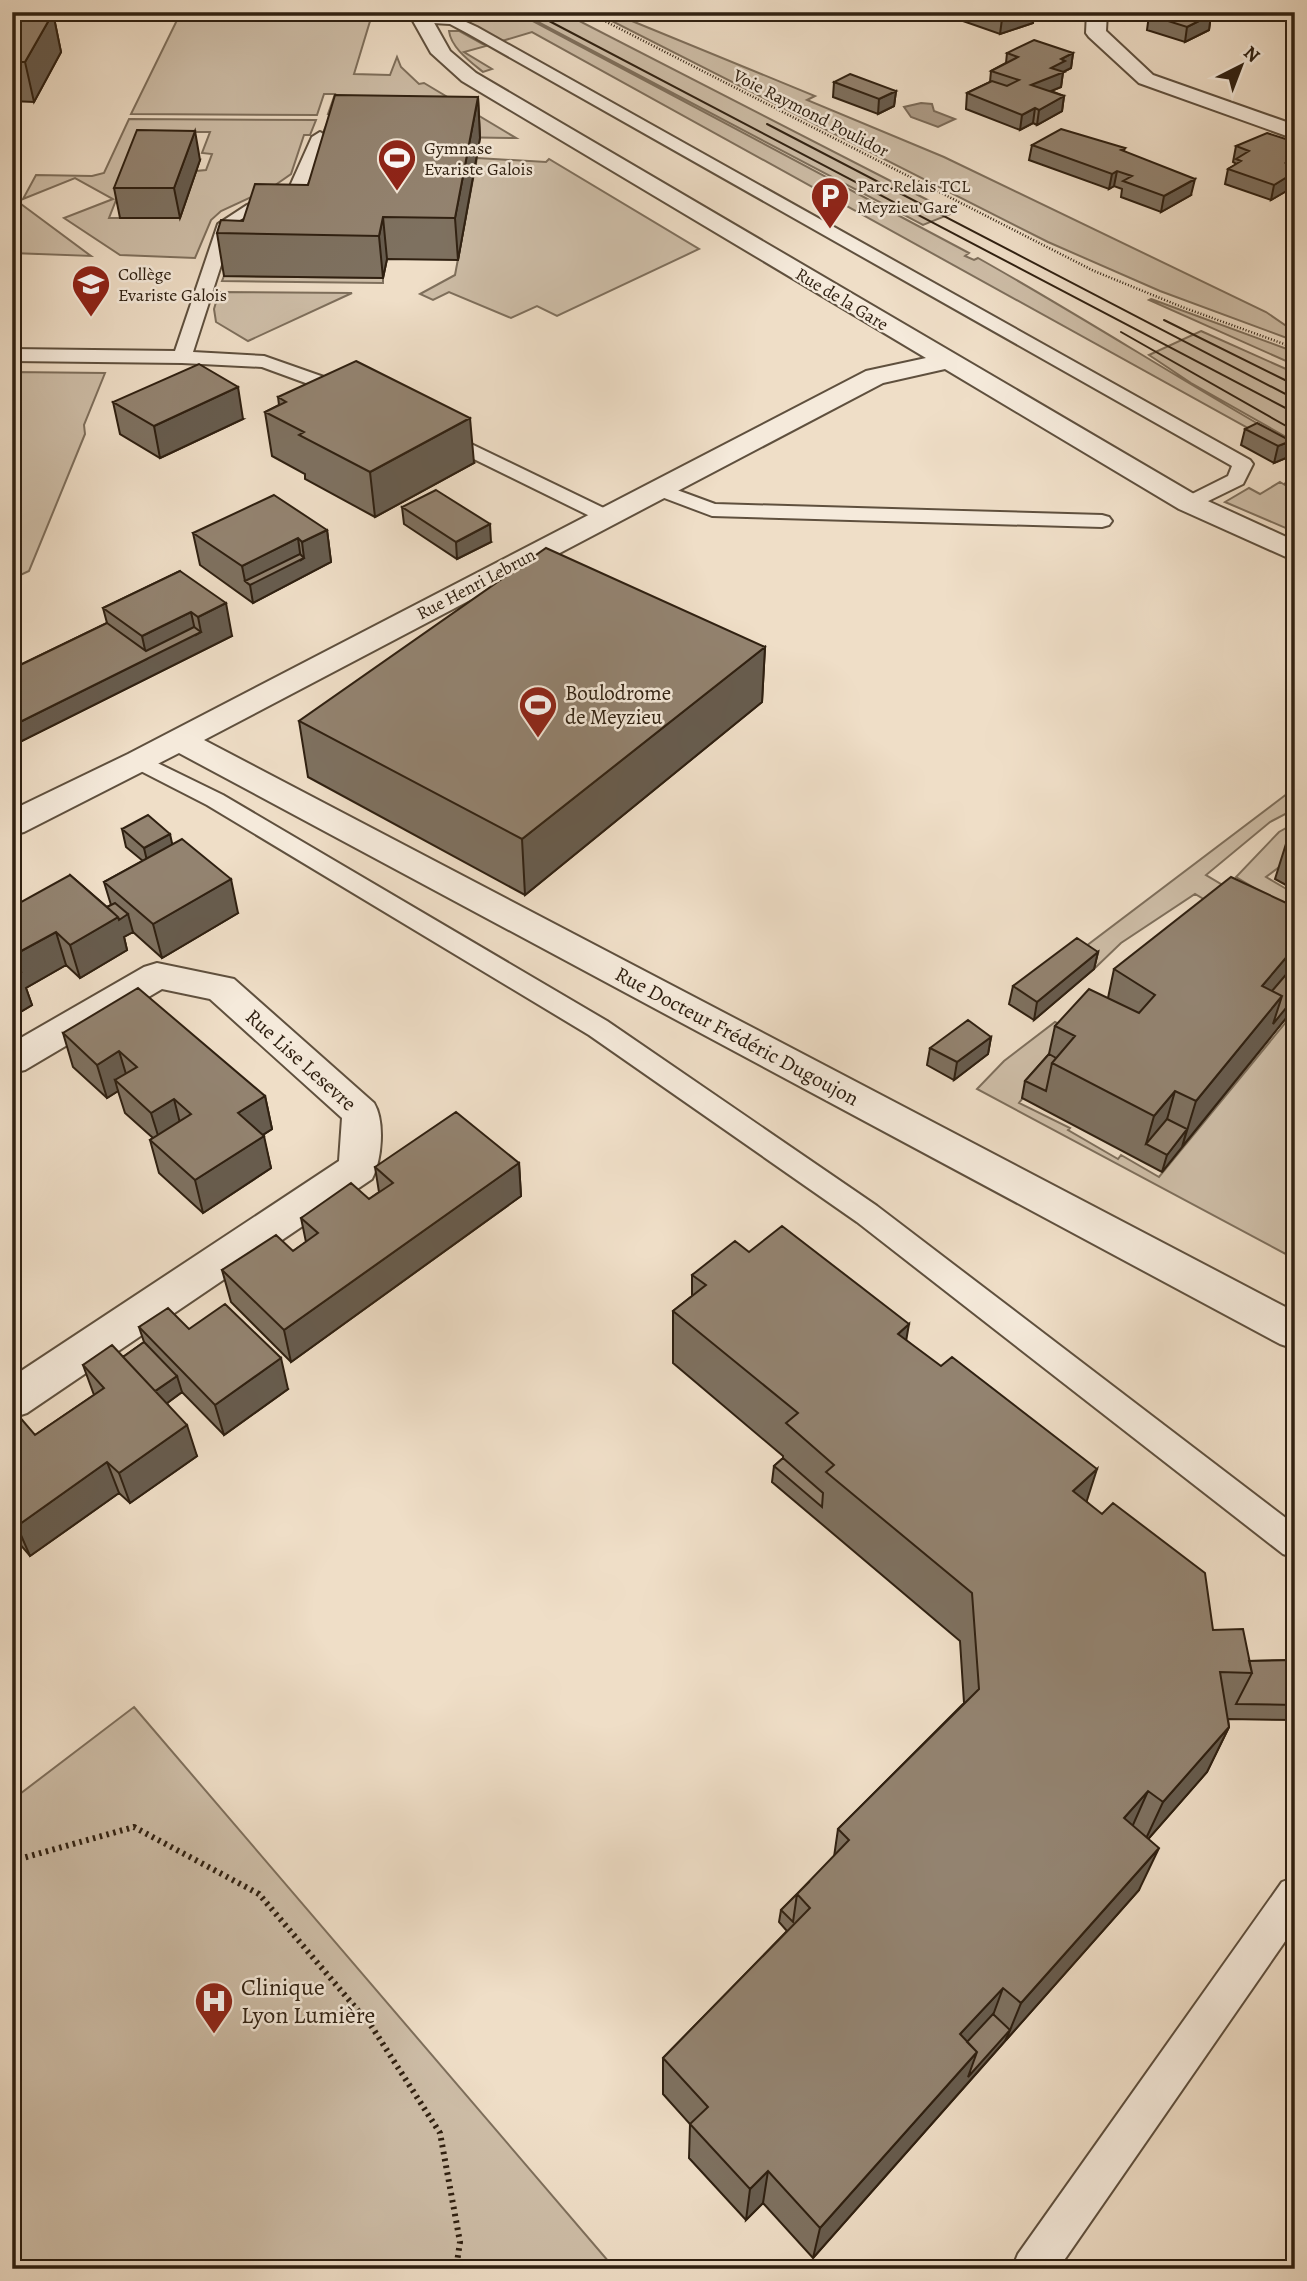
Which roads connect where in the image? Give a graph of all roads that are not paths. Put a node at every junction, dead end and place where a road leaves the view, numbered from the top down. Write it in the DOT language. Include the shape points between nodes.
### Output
graph roads {
  1 [pos="1097,12"];
  2 [pos="419,16"];
  3 [pos="1295,132"];
  4 [pos="320,137"];
  5 [pos="12,355"];
  6 [pos="182,357"];
  7 [pos="947,361"];
  8 [pos="371,402"];
  9 [pos="420,426"];
  10 [pos="658,489"];
  11 [pos="1189,503"];
  12 [pos="605,516"];
  13 [pos="1102,522"];
  14 [pos="1295,552"];
  15 [pos="178,740"];
  16 [pos="139,761"];
  17 [pos="12,824"];
  18 [pos="12,1060"];
  19 [pos="1295,1332"];
  20 [pos="12,1400"];
  21 [pos="1295,1544"];
  22 [pos="1295,1895"];
  23 [pos="1033,2269"];
  1 -- 3 [label="street" via="1096,33 1146,79"];
  2 -- 7 [label="street, Rue de la Gare" via="435,48 469,77"];
  2 -- 11 [label="lane" via="453,20 478,33 1242,464 1236,480"];
  4 -- 6 [label="lane" via="297,189 224,228"];
  5 -- 6 [label="lane"];
  6 -- 8 [label="lane" via="264,362"];
  7 -- 10 [label="street, Rue Henri Lebrun" via="875,376"];
  7 -- 11 [label="street, Rue de la Gare"];
  9 -- 12 [label="lane"];
  10 -- 12 [label="street, Rue Henri Lebrun"];
  10 -- 13 [label="lane" via="712,510"];
  11 -- 14 [label="street, Rue de la Gare"];
  12 -- 15 [label="street, Rue Henri Lebrun"];
  15 -- 16 [label="street, Rue Henri Lebrun"];
  15 -- 19 [label="street, Rue Docteur Frédéric Dugoujon"];
  16 -- 17 [label="street, Rue Henri Lebrun"];
  16 -- 21 [label="lane" via="227,807 598,1028 867,1214"];
  18 -- 20 [label="street, Rue Lise Lesevre" via="157,976 221,988 361,1113 358,1168"];
  22 -- 23 [label="lane"];
}
